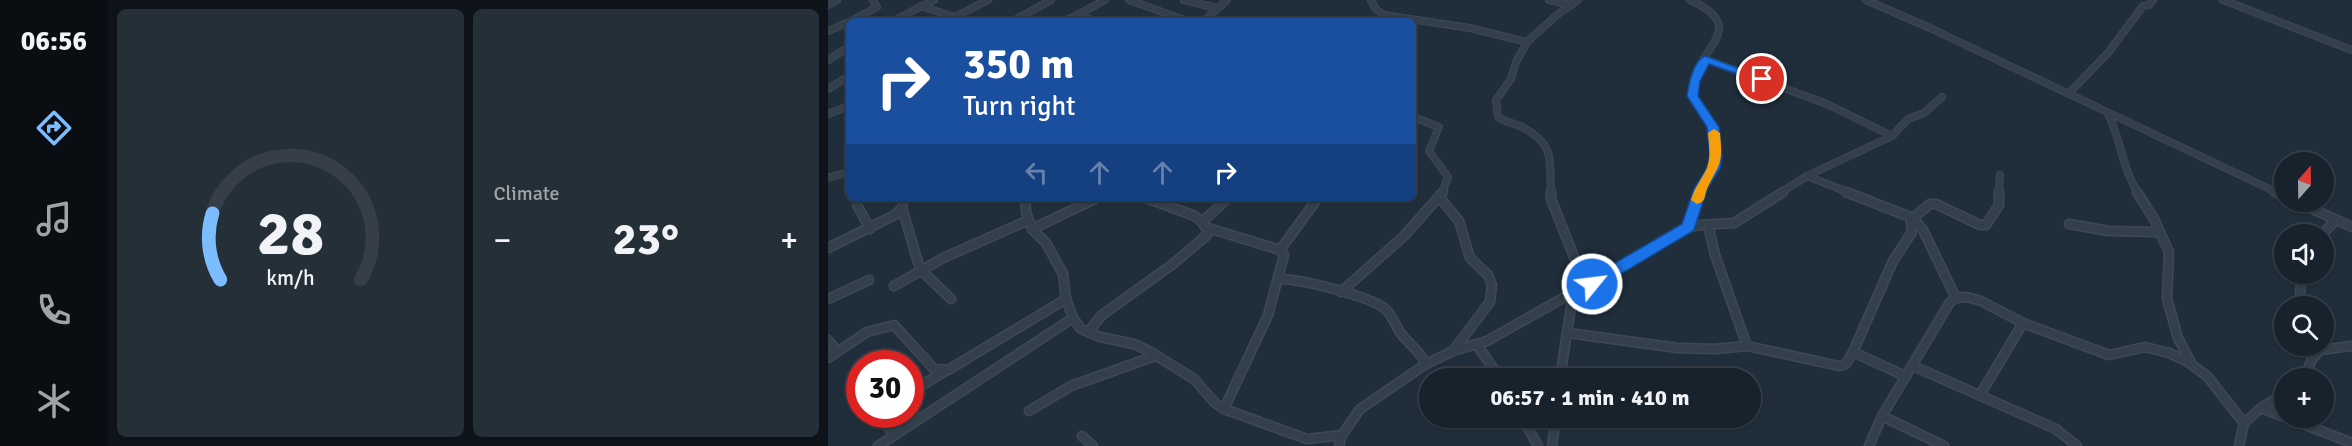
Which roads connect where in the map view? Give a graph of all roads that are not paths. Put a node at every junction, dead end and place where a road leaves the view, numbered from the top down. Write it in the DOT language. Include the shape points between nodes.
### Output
graph roads {
  1 [pos="837,0"];
  2 [pos="873,0"];
  3 [pos="934,0"];
  4 [pos="988,0"];
  5 [pos="1051,0"];
  6 [pos="1105,0"];
  7 [pos="1129,0"];
  8 [pos="1184,0"];
  9 [pos="1227,0"];
  10 [pos="1371,0"];
  11 [pos="1549,0"];
  12 [pos="1578,0"];
  13 [pos="1690,0"];
  14 [pos="1866,0"];
  15 [pos="2153,0"];
  16 [pos="2223,0"];
  17 [pos="828,5"];
  18 [pos="1571,5"];
  19 [pos="921,6"];
  20 [pos="1217,8"];
  21 [pos="1079,14"];
  22 [pos="857,18"];
  23 [pos="899,18"];
  24 [pos="956,18"];
  25 [pos="961,18"];
  26 [pos="1018,18"];
  27 [pos="1070,18"];
  28 [pos="1088,18"];
  29 [pos="1179,18"];
  30 [pos="1207,18"];
  31 [pos="1403,18"];
  32 [pos="1416,20"];
  33 [pos="846,24"];
  34 [pos="828,31"];
  35 [pos="1527,42"];
  36 [pos="846,49"];
  37 [pos="2352,50"];
  38 [pos="829,58"];
  39 [pos="1705,59"];
  40 [pos="846,78"];
  41 [pos="828,88"];
  42 [pos="2068,94"];
  43 [pos="1942,97"];
  44 [pos="846,107"];
  45 [pos="828,114"];
  46 [pos="2108,114"];
  47 [pos="1416,118"];
  48 [pos="1892,136"];
  49 [pos="846,173"];
  50 [pos="2000,175"];
  51 [pos="1808,176"];
  52 [pos="828,178"];
  53 [pos="2274,191"];
  54 [pos="1440,198"];
  55 [pos="903,201"];
  56 [pos="1025,201"];
  57 [pos="1089,201"];
  58 [pos="1154,201"];
  59 [pos="1225,201"];
  60 [pos="1316,201"];
  61 [pos="857,205"];
  62 [pos="902,208"];
  63 [pos="2319,212"];
  64 [pos="1911,217"];
  65 [pos="2336,220"];
  66 [pos="1202,222"];
  67 [pos="1031,224"];
  68 [pos="2069,224"];
  69 [pos="2332,224"];
  70 [pos="1708,225"];
  71 [pos="1688,227"];
  72 [pos="2352,227"];
  73 [pos="870,229"];
  74 [pos="1210,229"];
  75 [pos="2158,232"];
  76 [pos="828,248"];
  77 [pos="1280,250"];
  78 [pos="920,270"];
  79 [pos="1280,279"];
  80 [pos="869,280"];
  81 [pos="894,286"];
  82 [pos="1341,292"];
  83 [pos="1573,294"];
  84 [pos="1956,298"];
  85 [pos="828,299"];
  86 [pos="1066,299"];
  87 [pos="951,300"];
  88 [pos="1073,318"];
  89 [pos="2023,323"];
  90 [pos="1088,332"];
  91 [pos="1568,333"];
  92 [pos="828,340"];
  93 [pos="1476,345"];
  94 [pos="1747,346"];
  95 [pos="2352,346"];
  96 [pos="2334,347"];
  97 [pos="837,351"];
  98 [pos="1454,351"];
  99 [pos="1853,352"];
  100 [pos="1155,356"];
  101 [pos="828,358"];
  102 [pos="2192,363"];
  103 [pos="1426,364"];
  104 [pos="1913,366"];
  105 [pos="1493,368"];
  106 [pos="1562,368"];
  107 [pos="948,370"];
  108 [pos="1905,376"];
  109 [pos="924,384"];
  110 [pos="1980,395"];
  111 [pos="2274,400"];
  112 [pos="2261,408"];
  113 [pos="1224,409"];
  114 [pos="1029,411"];
  115 [pos="1882,416"];
  116 [pos="2244,423"];
  117 [pos="888,428"];
  118 [pos="1528,428"];
  119 [pos="1554,428"];
  120 [pos="894,435"];
  121 [pos="1342,435"];
  122 [pos="1082,436"];
  123 [pos="2352,444"];
  124 [pos="878,446"];
  125 [pos="1093,446"];
  126 [pos="1339,446"];
  127 [pos="1538,446"];
  128 [pos="1551,446"];
  129 [pos="1869,446"];
  130 [pos="1944,446"];
  131 [pos="2077,446"];
  132 [pos="2240,446"];
  1 -- 17 [label="street"];
  2 -- 22 [label="street" via="877,7"];
  3 -- 19 [label="street"];
  4 -- 25 [label="street"];
  5 -- 26 [label="street"];
  6 -- 21 [label="street"];
  7 -- 29 [label="street"];
  8 -- 20 [label="street"];
  9 -- 20 [label="street"];
  10 -- 31 [label="street" via="1383,15"];
  11 -- 18 [label="street"];
  12 -- 18 [label="street"];
  13 -- 39 [label="street" via="1710,8 1719,21 1717,37"];
  14 -- 42 [label="street"];
  15 -- 42 [label="street" via="2143,6 2108,54"];
  16 -- 37 [label="street"];
  18 -- 35 [label="street"];
  19 -- 23 [label="street"];
  19 -- 24 [label="street"];
  20 -- 30 [label="street"];
  21 -- 27 [label="street"];
  21 -- 28 [label="street"];
  32 -- 35 [label="street"];
  33 -- 34 [label="street"];
  35 -- 83 [label="street" via="1511,79 1498,95 1496,110 1498,117 1522,126 1549,150 1551,199 1579,279"];
  36 -- 38 [label="street"];
  39 -- 48 [label="street" via="1827,104"];
  39 -- 71 [label="street" via="1692,96 1713,127 1716,156"];
  40 -- 41 [label="street"];
  42 -- 46 [label="street"];
  43 -- 48 [label="street" via="1924,113 1908,119"];
  44 -- 45 [label="street"];
  46 -- 53 [label="street"];
  46 -- 75 [label="street" via="2132,184"];
  47 -- 54 [label="street" via="1439,127 1429,151 1448,176"];
  48 -- 51 [label="street"];
  49 -- 52 [label="street"];
  50 -- 64 [label="street" via="1999,205 1986,225 1936,204"];
  51 -- 64 [label="street"];
  51 -- 70 [label="street" via="1734,223"];
  54 -- 82 [label="street" via="1417,224"];
  54 -- 98 [label="street" via="1459,220 1470,258 1488,275 1492,285 1490,302"];
  55 -- 62 [label="street"];
  56 -- 67 [label="street"];
  57 -- 67 [label="street"];
  58 -- 66 [label="street"];
  59 -- 66 [label="street"];
  60 -- 77 [label="street"];
  61 -- 73 [label="street"];
  62 -- 73 [label="street"];
  62 -- 78 [label="street"];
  63 -- 65 [label="street"];
  64 -- 84 [label="street" via="1923,230"];
  64 -- 99 [label="street" via="1912,232 1893,261"];
  65 -- 69 [label="street"];
  65 -- 72 [label="street"];
  66 -- 74 [label="street"];
  67 -- 78 [label="street" via="962,248"];
  67 -- 86 [label="street" via="1063,274"];
  68 -- 75 [label="street" via="2109,231"];
  70 -- 71 [label="street"];
  70 -- 94 [label="street"];
  71 -- 83 [label="street"];
  73 -- 76 [label="street"];
  74 -- 77 [label="street"];
  74 -- 90 [label="street" via="1173,264 1102,315"];
  75 -- 102 [label="street" via="2169,252 2167,299 2178,338"];
  77 -- 79 [label="street" via="1284,255"];
  78 -- 81 [label="street"];
  78 -- 87 [label="street"];
  79 -- 82 [label="street"];
  79 -- 113 [label="street" via="1264,326"];
  80 -- 85 [label="street"];
  82 -- 103 [label="street" via="1386,309 1399,332 1422,354"];
  83 -- 91 [label="street"];
  83 -- 93 [label="street"];
  84 -- 89 [label="street" via="1981,301"];
  84 -- 104 [label="street"];
  86 -- 88 [label="street"];
  86 -- 107 [label="street"];
  88 -- 90 [label="street"];
  88 -- 120 [label="street"];
  89 -- 102 [label="street" via="2109,355 2147,347"];
  89 -- 110 [label="street"];
  90 -- 100 [label="street" via="1134,344"];
  91 -- 94 [label="street" via="1678,348"];
  91 -- 106 [label="street"];
  92 -- 97 [label="street"];
  93 -- 98 [label="street"];
  93 -- 105 [label="street"];
  94 -- 99 [label="street" via="1839,366 1846,364"];
  95 -- 96 [label="street"];
  97 -- 101 [label="street"];
  97 -- 107 [label="street" via="884,325 894,325 934,369"];
  98 -- 103 [label="street"];
  99 -- 108 [label="street"];
  100 -- 113 [label="street" via="1194,379"];
  100 -- 114 [label="street" via="1071,386"];
  102 -- 116 [label="street" via="2216,383"];
  103 -- 121 [label="street" via="1360,409"];
  104 -- 108 [label="street"];
  104 -- 110 [label="street"];
  107 -- 109 [label="street"];
  108 -- 115 [label="street"];
  110 -- 131 [label="street" via="2056,429"];
  111 -- 112 [label="street"];
  112 -- 116 [label="street"];
  112 -- 123 [label="street"];
  113 -- 121 [label="street" via="1307,439"];
  115 -- 129 [label="street"];
  115 -- 130 [label="street"];
  116 -- 132 [label="street"];
  117 -- 120 [label="street"];
  118 -- 127 [label="street"];
  119 -- 128 [label="street"];
  120 -- 124 [label="street"];
  121 -- 126 [label="street"];
  122 -- 125 [label="street"];
}
